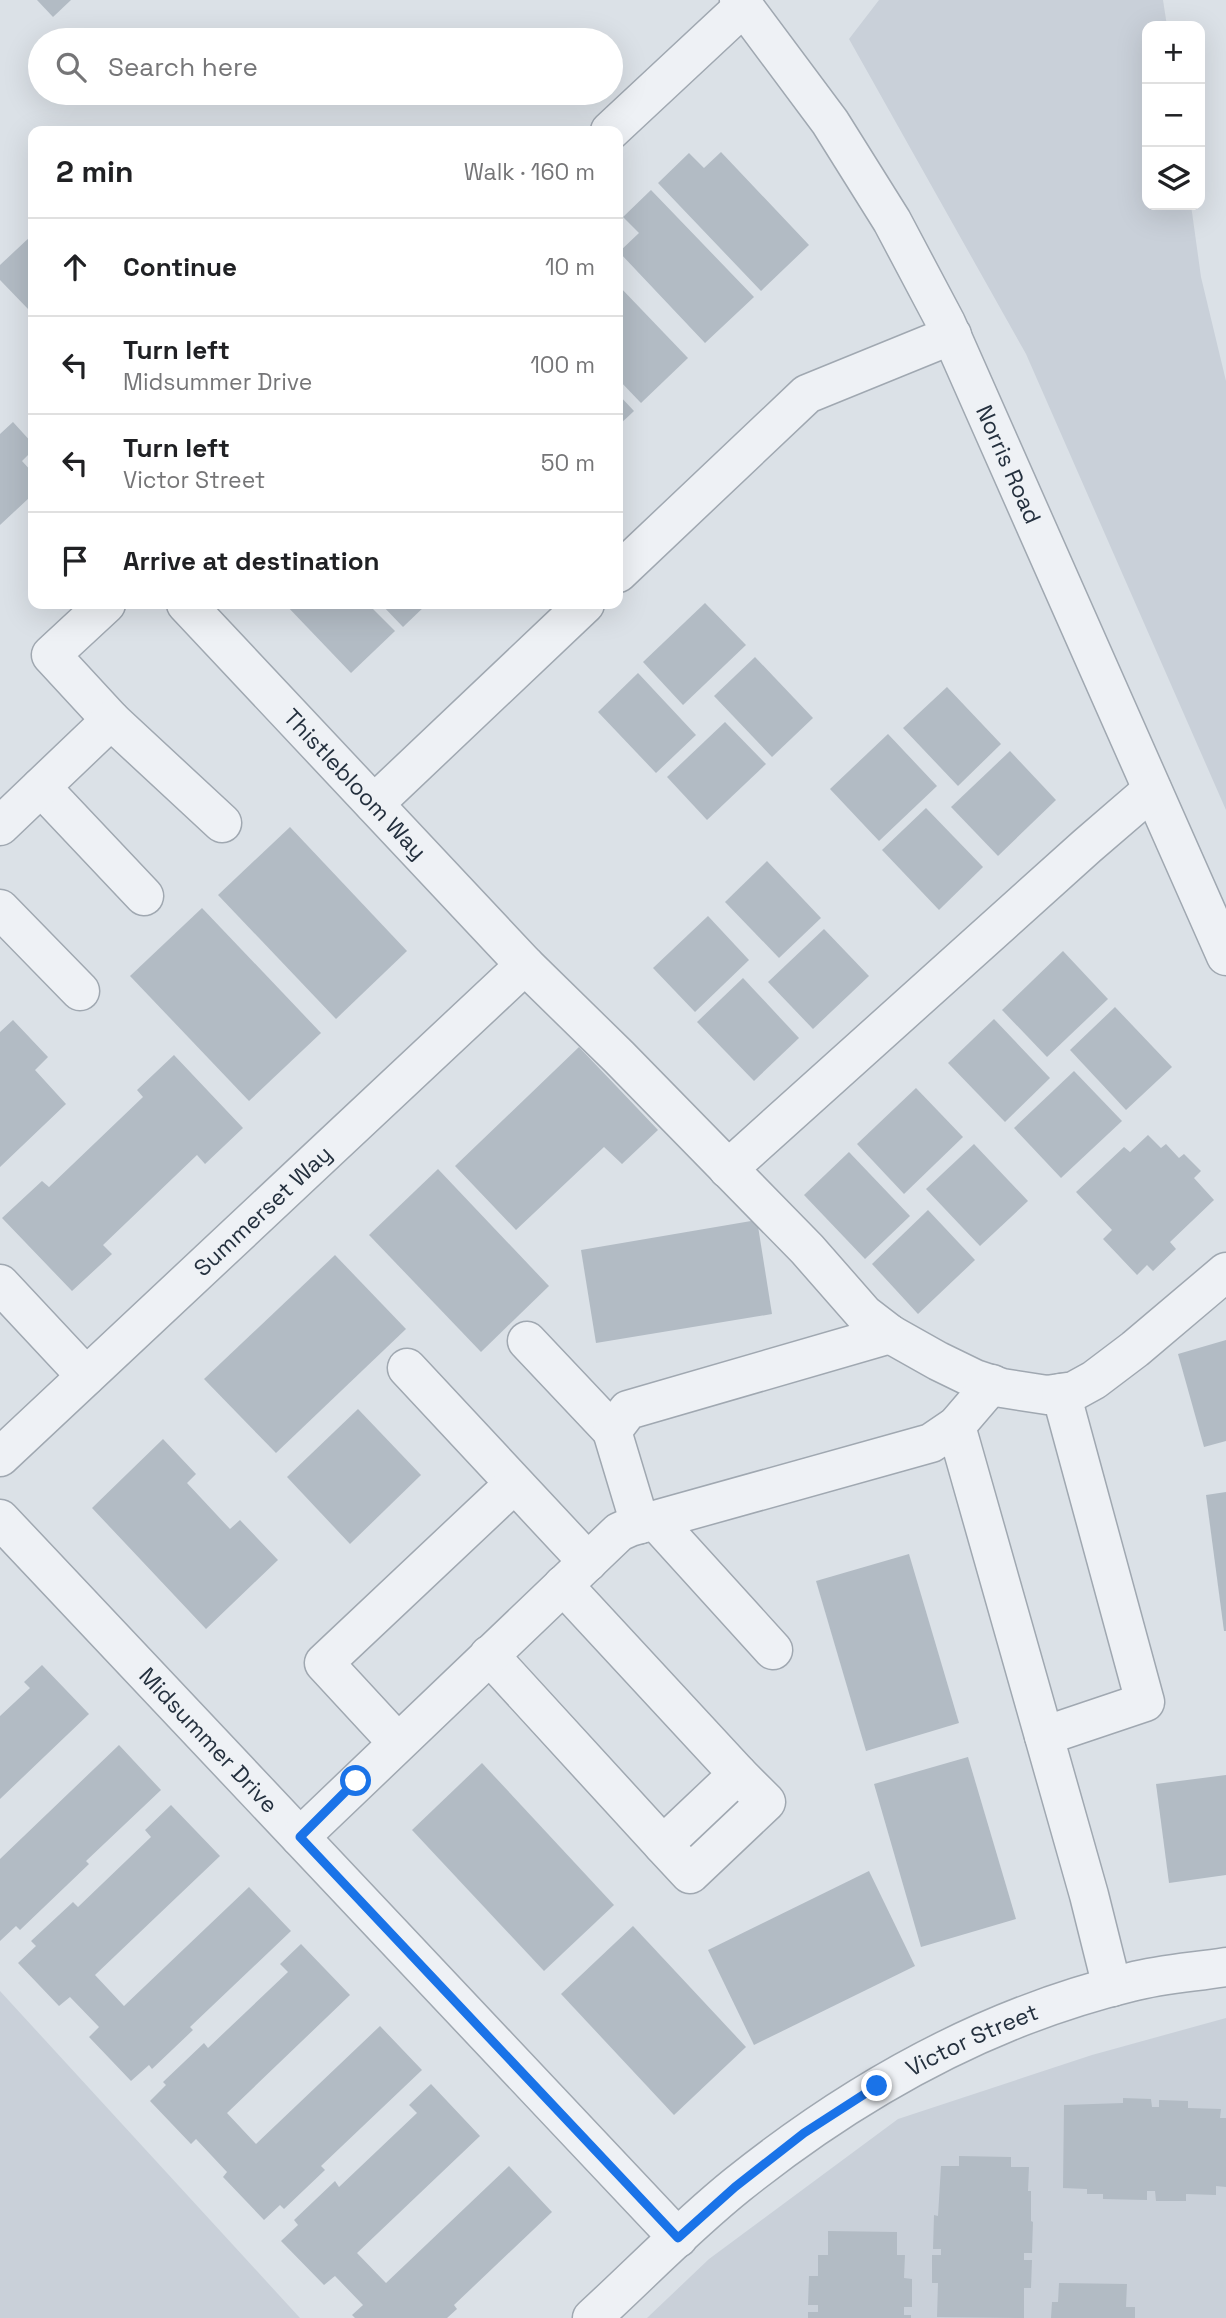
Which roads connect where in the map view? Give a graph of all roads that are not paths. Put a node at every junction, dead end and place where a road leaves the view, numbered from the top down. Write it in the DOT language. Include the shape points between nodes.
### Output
graph roads {
  1 [pos="741,3"];
  2 [pos="615,126"];
  3 [pos="952,335"];
  4 [pos="623,568"];
  5 [pos="101,609"];
  6 [pos="191,609"];
  7 [pos="580,609"];
  8 [pos="111,720"];
  9 [pos="41,787"];
  10 [pos="1152,790"];
  11 [pos="374,804"];
  12 [pos="4,815"];
  13 [pos="222,823"];
  14 [pos="1211,882"];
  15 [pos="144,896"];
  16 [pos="0,909"];
  17 [pos="1226,956"];
  18 [pos="525,965"];
  19 [pos="80,991"];
  20 [pos="728,1169"];
  21 [pos="1226,1272"];
  22 [pos="0,1284"];
  23 [pos="890,1334"];
  24 [pos="527,1341"];
  25 [pos="407,1368"];
  26 [pos="86,1376"];
  27 [pos="992,1384"];
  28 [pos="1061,1393"];
  29 [pos="956,1426"];
  30 [pos="612,1431"];
  31 [pos="0,1457"];
  32 [pos="514,1484"];
  33 [pos="0,1519"];
  34 [pos="647,1522"];
  35 [pos="575,1574"];
  36 [pos="773,1650"];
  37 [pos="489,1655"];
  38 [pos="1044,1736"];
  39 [pos="397,1742"];
  40 [pos="300,1837"];
  41 [pos="1226,1967"];
  42 [pos="1112,1987"];
  43 [pos="678,2238"];
  44 [pos="592,2318"];
  1 -- 2 [label="street"];
  1 -- 3 [label="street, Norris Road" via="830,122 892,220"];
  3 -- 4 [label="street" via="807,394"];
  3 -- 10 [label="street, Norris Road"];
  5 -- 8 [label="street" via="51,655"];
  6 -- 11 [label="street, Thistlebloom Way"];
  7 -- 11 [label="street"];
  8 -- 9 [label="street"];
  8 -- 13 [label="street"];
  9 -- 12 [label="street"];
  9 -- 15 [label="street"];
  10 -- 14 [label="street, Norris Road"];
  10 -- 20 [label="street"];
  11 -- 18 [label="street, Thistlebloom Way"];
  14 -- 17 [label="street, Norris Road"];
  16 -- 19 [label="street"];
  18 -- 20 [label="street, Thistlebloom Way"];
  18 -- 26 [label="street, Summerset Way"];
  20 -- 23 [label="street, Thistlebloom Way" via="864,1314"];
  21 -- 28 [label="street" via="1094,1381"];
  22 -- 26 [label="street"];
  23 -- 27 [label="street, Thistlebloom Way"];
  23 -- 30 [label="street" via="628,1410"];
  24 -- 30 [label="street"];
  25 -- 32 [label="street"];
  26 -- 31 [label="street, Summerset Way"];
  27 -- 28 [label="street, Thistlebloom Way" via="1037,1394"];
  27 -- 29 [label="street"];
  28 -- 38 [label="street" via="1145,1702"];
  29 -- 34 [label="street" via="931,1443 908,1451"];
  29 -- 38 [label="street"];
  30 -- 34 [label="street"];
  32 -- 35 [label="street"];
  32 -- 39 [label="street" via="324,1663"];
  33 -- 40 [label="street, Midsummer Drive"];
  34 -- 35 [label="street" via="619,1532"];
  34 -- 36 [label="street"];
  35 -- 37 [label="street"];
  35 -- 37 [label="street" via="738,1774 663,1845"];
  37 -- 39 [label="street"];
  38 -- 42 [label="street"];
  39 -- 40 [label="street"];
  40 -- 43 [label="street, Midsummer Drive"];
  41 -- 42 [label="street, Victor Street"];
  42 -- 43 [label="street, Victor Street" via="970,2039 877,2086 804,2133"];
  43 -- 44 [label="street, Victor Street"];
}
